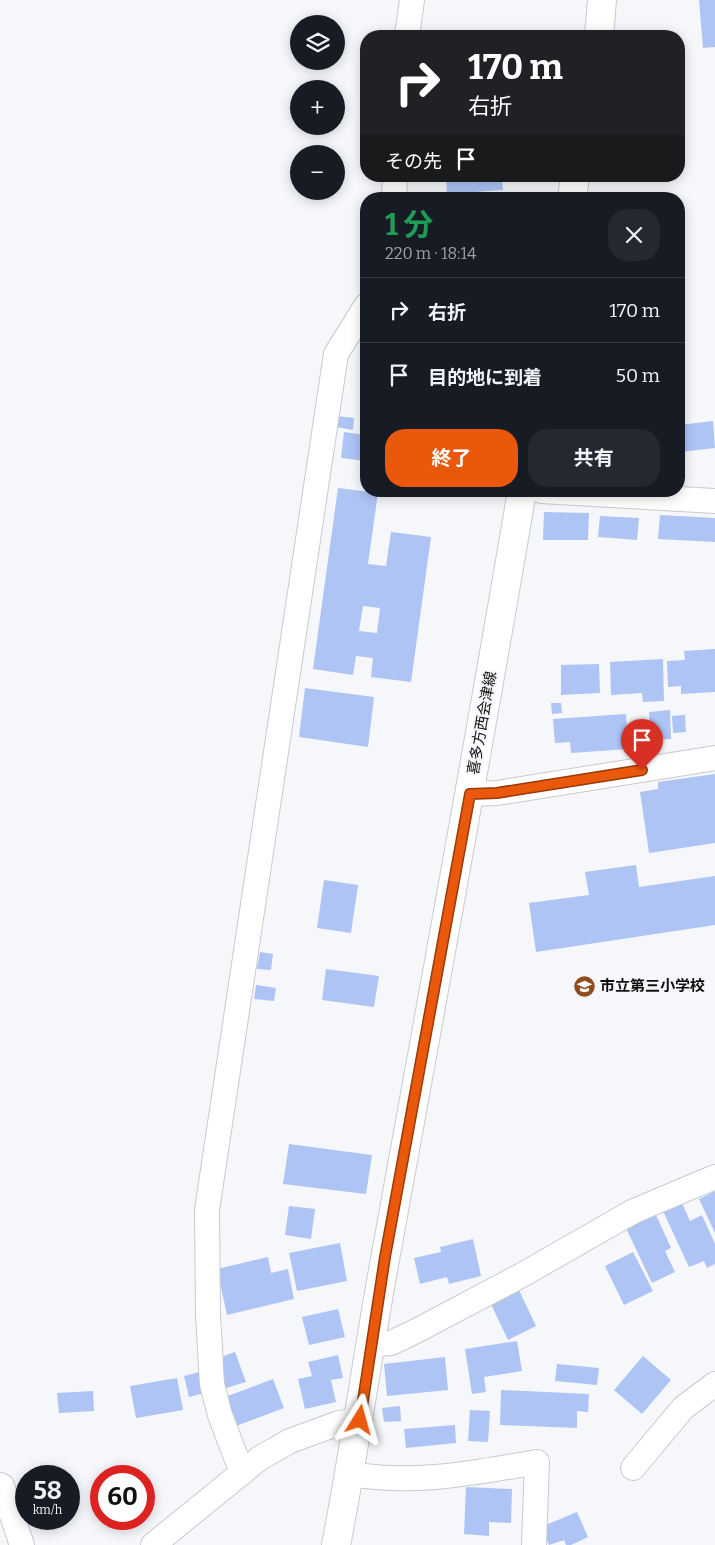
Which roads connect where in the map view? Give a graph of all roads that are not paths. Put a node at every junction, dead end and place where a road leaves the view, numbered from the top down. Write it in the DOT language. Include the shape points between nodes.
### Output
graph roads {
  1 [pos="412,0"];
  2 [pos="602,0"];
  3 [pos="408,30"];
  4 [pos="600,30"];
  5 [pos="360,316"];
  6 [pos="521,497"];
  7 [pos="646,497"];
  8 [pos="715,501"];
  9 [pos="715,758"];
  10 [pos="470,794"];
  11 [pos="715,1177"];
  12 [pos="370,1344"];
  13 [pos="715,1384"];
  14 [pos="360,1420"];
  15 [pos="633,1468"];
  16 [pos="242,1473"];
  17 [pos="350,1474"];
  18 [pos="0,1485"];
  19 [pos="22,1545"];
  20 [pos="153,1545"];
  21 [pos="336,1545"];
  22 [pos="534,1545"];
  1 -- 3 [label="street"];
  2 -- 4 [label="main road"];
  5 -- 16 [label="street" via="336,354 207,1210 212,1384"];
  6 -- 10 [label="main road, 喜多方西会津線"];
  7 -- 8 [label="street"];
  9 -- 10 [label="street" via="497,793"];
  10 -- 12 [label="main road, 喜多方西会津線"];
  11 -- 12 [label="street" via="634,1211 418,1330 391,1343"];
  12 -- 14 [label="main road, 喜多方西会津線"];
  13 -- 15 [label="street" via="683,1408"];
  14 -- 16 [label="street" via="339,1423 290,1441"];
  14 -- 17 [label="main road, 喜多方西会津線"];
  16 -- 20 [label="street"];
  17 -- 21 [label="main road, 喜多方西会津線"];
  17 -- 22 [label="street" via="373,1478 454,1477 537,1462"];
  18 -- 19 [label="street"];
}
